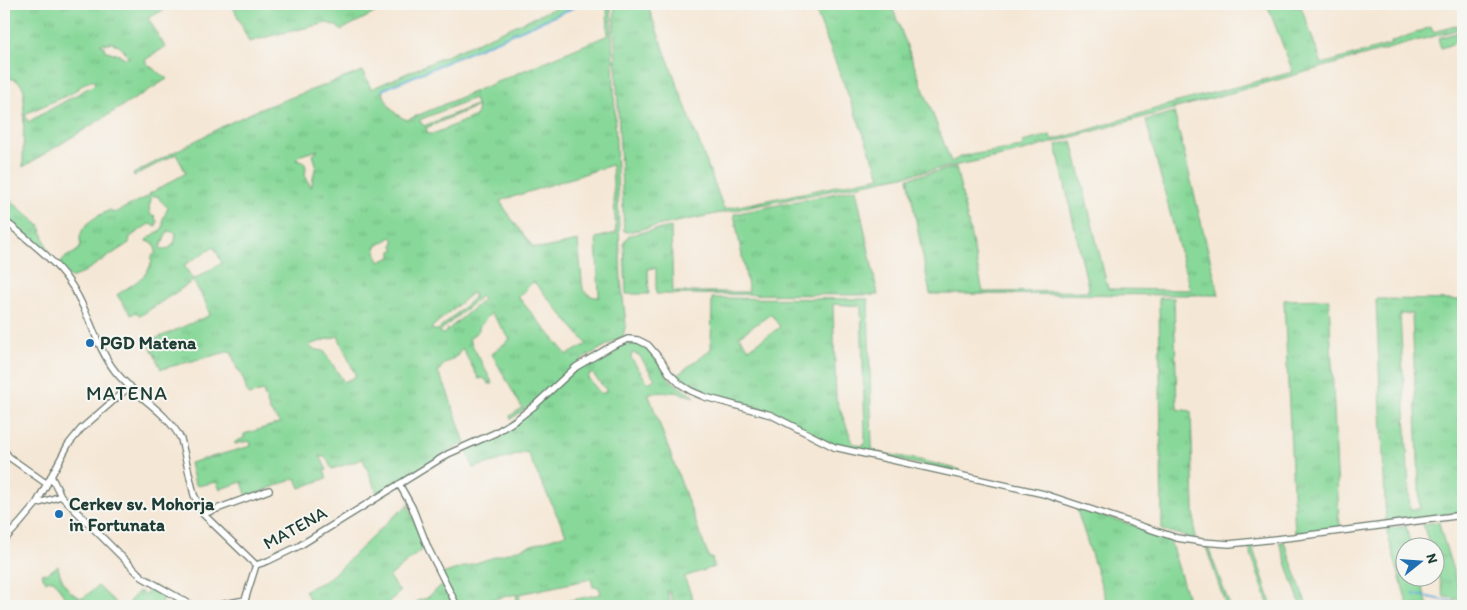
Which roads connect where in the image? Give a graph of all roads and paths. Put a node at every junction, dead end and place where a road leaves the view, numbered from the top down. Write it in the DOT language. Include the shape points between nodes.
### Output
graph roads {
  1 [pos="4,220"];
  2 [pos="130,386"];
  3 [pos="4,450"];
  4 [pos="51,476"];
  5 [pos="47,484"];
  6 [pos="399,484"];
  7 [pos="269,490"];
  8 [pos="61,496"];
  9 [pos="36,504"];
  10 [pos="203,514"];
  11 [pos="1463,515"];
  12 [pos="4,540"];
  13 [pos="256,564"];
  14 [pos="245,600"];
  15 [pos="193,606"];
  16 [pos="214,606"];
  17 [pos="248,606"];
  18 [pos="457,606"];
  1 -- 2 [label="street, MATENA" via="53,262 71,284 106,356"];
  2 -- 4 [label="street" via="81,429"];
  2 -- 10 [label="street, MATENA" via="167,418 182,440 194,495"];
  3 -- 5 [label="street"];
  4 -- 5 [label="street"];
  4 -- 8 [label="street"];
  5 -- 9 [label="street"];
  6 -- 11 [label="street, MATENA" via="448,454 516,420 576,367 628,339 648,345 669,373 691,391 771,415 834,447 1044,494 1176,538 1230,544"];
  6 -- 13 [label="street, MATENA" via="299,546"];
  6 -- 18 [label="street"];
  7 -- 10 [label="street"];
  8 -- 9 [label="street"];
  8 -- 15 [label="street" via="142,577"];
  9 -- 12 [label="street"];
  10 -- 13 [label="street, MATENA"];
  13 -- 14 [label="street"];
  14 -- 16 [label="street"];
  14 -- 17 [label="street"];
}
